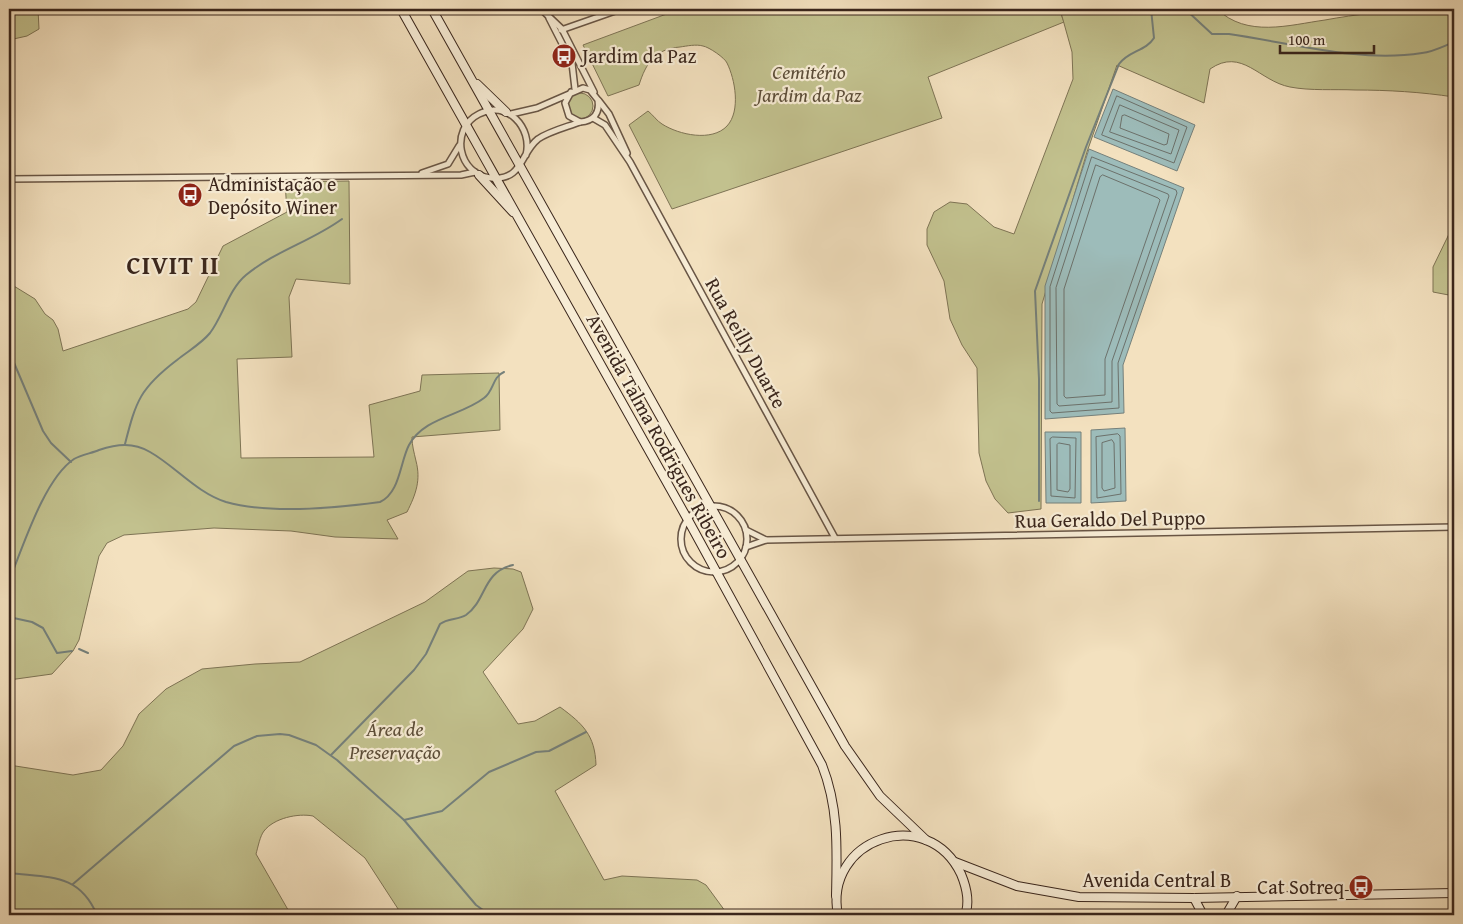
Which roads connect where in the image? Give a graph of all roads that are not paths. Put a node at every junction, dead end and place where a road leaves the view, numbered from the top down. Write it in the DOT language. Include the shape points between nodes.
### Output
graph roads {
  1 [pos="401,9"];
  2 [pos="432,9"];
  3 [pos="541,9"];
  4 [pos="621,9"];
  5 [pos="546,14"];
  6 [pos="562,30"];
  7 [pos="556,32"];
  8 [pos="473,81"];
  9 [pos="573,90"];
  10 [pos="595,94"];
  11 [pos="598,100"];
  12 [pos="490,110"];
  13 [pos="508,113"];
  14 [pos="593,118"];
  15 [pos="580,122"];
  16 [pos="466,125"];
  17 [pos="460,141"];
  18 [pos="526,155"];
  19 [pos="630,162"];
  20 [pos="521,166"];
  21 [pos="477,173"];
  22 [pos="415,175"];
  23 [pos="496,178"];
  24 [pos="9,179"];
  25 [pos="519,218"];
  26 [pos="711,507"];
  27 [pos="688,520"];
  28 [pos="1454,527"];
  29 [pos="746,530"];
  30 [pos="835,538"];
  31 [pos="766,540"];
  32 [pos="746,546"];
  33 [pos="741,559"];
  34 [pos="717,572"];
  35 [pos="926,840"];
  36 [pos="955,862"];
  37 [pos="1454,893"];
  38 [pos="836,896"];
  39 [pos="1237,896"];
  40 [pos="1194,898"];
  41 [pos="838,915"];
  42 [pos="965,915"];
  43 [pos="1202,915"];
  44 [pos="1226,915"];
  1 -- 16 [label="main road, Avenida Talma Rodrigues Ribeiro"];
  2 -- 8 [label="main road, Avenida Talma Rodrigues Ribeiro"];
  3 -- 5 [label="street"];
  4 -- 6 [label="street"];
  5 -- 6 [label="street"];
  5 -- 7 [label="street"];
  6 -- 7 [label="street"];
  6 -- 10 [label="street"];
  7 -- 9 [label="street" via="572,63"];
  8 -- 12 [label="main road, Avenida Talma Rodrigues Ribeiro"];
  8 -- 13 [label="main road"];
  9 -- 10 [label="street" via="590,90"];
  9 -- 13 [label="street" via="538,108"];
  9 -- 15 [label="street" via="565,103 566,110"];
  10 -- 11 [label="street"];
  11 -- 14 [label="street" via="597,113"];
  11 -- 19 [label="street, Rua Reilly Duarte" via="609,114"];
  12 -- 13 [label="street"];
  12 -- 16 [label="street" via="478,114"];
  12 -- 20 [label="main road, Avenida Talma Rodrigues Ribeiro"];
  13 -- 18 [label="street" via="526,132"];
  14 -- 15 [label="street"];
  14 -- 19 [label="street, Rua Reilly Duarte" via="605,125"];
  15 -- 18 [label="street" via="536,140"];
  16 -- 17 [label="street"];
  16 -- 23 [label="main road, Avenida Talma Rodrigues Ribeiro"];
  17 -- 21 [label="street" via="462,156"];
  17 -- 22 [label="street" via="457,153 448,164"];
  18 -- 20 [label="street"];
  19 -- 30 [label="street, Rua Reilly Duarte"];
  20 -- 23 [label="street"];
  20 -- 26 [label="main road, Avenida Talma Rodrigues Ribeiro"];
  21 -- 22 [label="street"];
  21 -- 23 [label="street"];
  21 -- 25 [label="main road"];
  22 -- 24 [label="street"];
  23 -- 25 [label="main road, Avenida Talma Rodrigues Ribeiro"];
  25 -- 27 [label="main road, Avenida Talma Rodrigues Ribeiro"];
  26 -- 27 [label="street" via="698,511"];
  26 -- 29 [label="street" via="721,507 735,514"];
  26 -- 33 [label="main road, Avenida Talma Rodrigues Ribeiro"];
  27 -- 34 [label="main road, Avenida Talma Rodrigues Ribeiro"];
  27 -- 34 [label="street" via="682,533 685,554 700,569"];
  28 -- 30 [label="street, Rua Geraldo Del Puppo"];
  29 -- 31 [label="street, Rua Geraldo Del Puppo"];
  29 -- 32 [label="street"];
  30 -- 31 [label="street, Rua Geraldo Del Puppo"];
  31 -- 32 [label="street, Rua Geraldo Del Puppo"];
  32 -- 33 [label="street"];
  33 -- 34 [label="street" via="730,568"];
  33 -- 35 [label="main road, Avenida Talma Rodrigues Ribeiro" via="854,760 880,796"];
  34 -- 38 [label="main road, Avenida Talma Rodrigues Ribeiro" via="828,780 837,831"];
  35 -- 36 [label="main road, Avenida Central B" via="937,845"];
  35 -- 38 [label="main road, Avenida Central B" via="896,836 867,845 846,867"];
  36 -- 40 [label="main road, Avenida Central B" via="1006,883 1062,895"];
  36 -- 42 [label="main road, Avenida Central B" via="966,885"];
  37 -- 39 [label="main road, Avenida Central B"];
  38 -- 41 [label="main road, Avenida Central B"];
  39 -- 40 [label="main road, Avenida Central B"];
  39 -- 44 [label="main road"];
  40 -- 43 [label="main road"];
}
